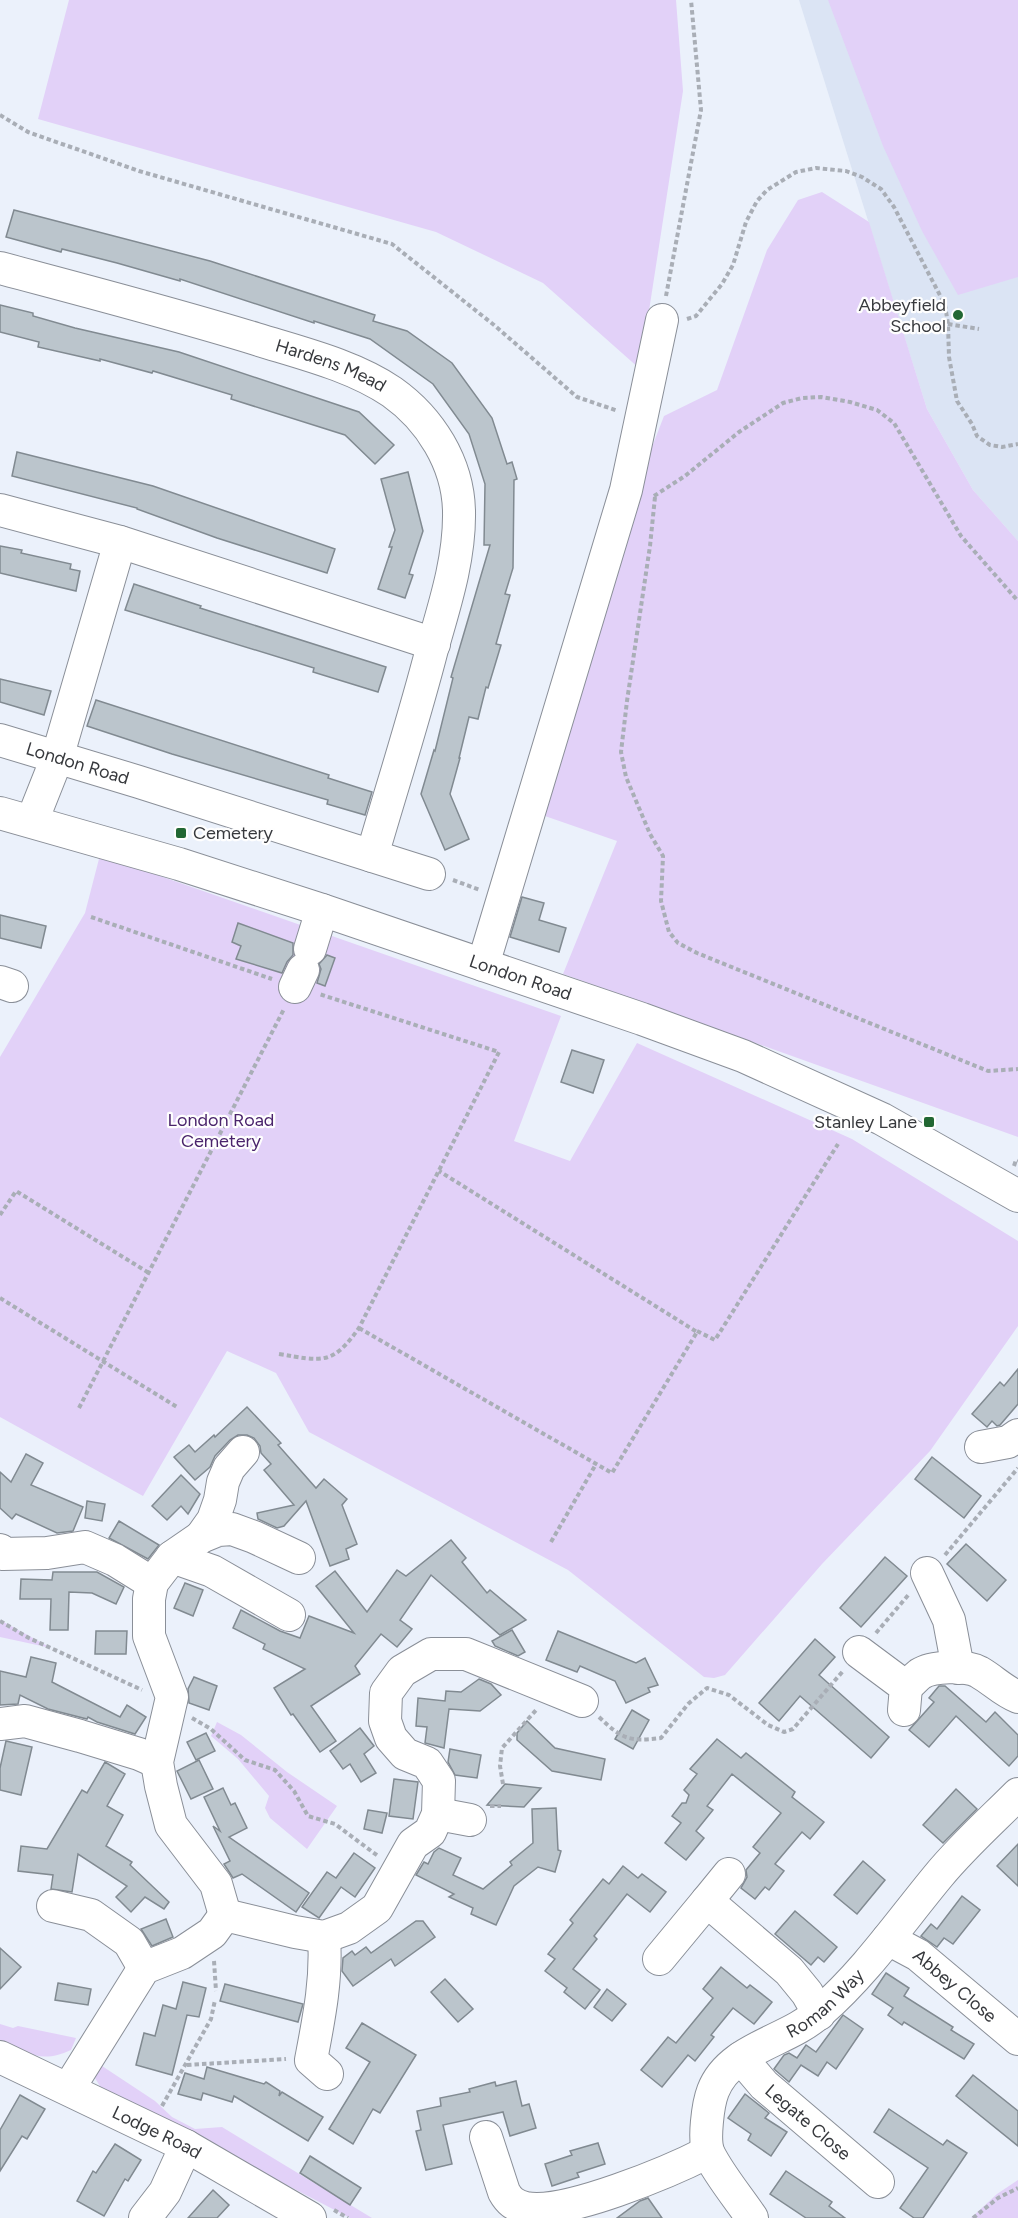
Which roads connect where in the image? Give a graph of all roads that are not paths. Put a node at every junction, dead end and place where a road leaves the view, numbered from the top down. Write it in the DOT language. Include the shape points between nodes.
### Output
graph roads {
  1 [pos="0,268"];
  2 [pos="673,320"];
  3 [pos="0,510"];
  4 [pos="120,542"];
  5 [pos="434,644"];
  6 [pos="0,740"];
  7 [pos="57,758"];
  8 [pos="0,813"];
  9 [pos="32,821"];
  10 [pos="372,856"];
  11 [pos="429,874"];
  12 [pos="322,910"];
  13 [pos="483,965"];
  14 [pos="303,969"];
  15 [pos="1018,1196"];
  16 [pos="1018,1435"];
  17 [pos="981,1447"];
  18 [pos="243,1452"];
  19 [pos="201,1537"];
  20 [pos="0,1551"];
  21 [pos="172,1557"];
  22 [pos="299,1558"];
  23 [pos="927,1573"];
  24 [pos="153,1583"];
  25 [pos="289,1615"];
  26 [pos="859,1652"];
  27 [pos="958,1668"];
  28 [pos="569,1696"];
  29 [pos="1018,1697"];
  30 [pos="0,1724"];
  31 [pos="157,1762"];
  32 [pos="1018,1794"];
  33 [pos="438,1814"];
  34 [pos="470,1820"];
  35 [pos="729,1874"];
  36 [pos="707,1901"];
  37 [pos="53,1906"];
  38 [pos="225,1915"];
  39 [pos="324,1937"];
  40 [pos="888,1939"];
  41 [pos="659,1959"];
  42 [pos="144,1968"];
  43 [pos="819,2014"];
  44 [pos="1018,2039"];
  45 [pos="0,2056"];
  46 [pos="741,2058"];
  47 [pos="308,2064"];
  48 [pos="69,2088"];
  49 [pos="186,2146"];
  50 [pos="708,2152"];
  51 [pos="483,2153"];
  52 [pos="878,2182"];
  53 [pos="145,2218"];
  54 [pos="310,2218"];
  55 [pos="752,2218"];
  1 -- 5 [label="street, Hardens Mead" via="283,347 360,374 407,404 431,429 446,456 459,508 456,556"];
  2 -- 13 [label="street"];
  3 -- 4 [label="street"];
  4 -- 5 [label="street"];
  4 -- 7 [label="street"];
  5 -- 10 [label="street, Hardens Mead"];
  6 -- 7 [label="street, London Road"];
  7 -- 9 [label="street"];
  7 -- 10 [label="street, London Road"];
  8 -- 9 [label="street, London Road"];
  9 -- 12 [label="street, London Road"];
  10 -- 11 [label="street, London Road"];
  12 -- 13 [label="street, London Road"];
  12 -- 14 [label="street"];
  13 -- 15 [label="street, London Road" via="743,1056 882,1119"];
  16 -- 17 [label="street" via="1008,1442"];
  18 -- 19 [label="street" via="223,1482 213,1520"];
  19 -- 21 [label="street"];
  19 -- 22 [label="street" via="231,1529"];
  20 -- 24 [label="street" via="47,1553 85,1547"];
  21 -- 24 [label="street"];
  21 -- 25 [label="street" via="212,1571"];
  23 -- 27 [label="street" via="950,1620"];
  24 -- 31 [label="street" via="149,1636 169,1710"];
  26 -- 27 [label="street" via="905,1699 921,1673"];
  27 -- 29 [label="street" via="978,1671"];
  28 -- 33 [label="street" via="466,1654 431,1654 402,1671 386,1693 385,1721 391,1738 405,1754 427,1763 439,1781"];
  30 -- 31 [label="street" via="26,1721"];
  31 -- 38 [label="street" via="171,1825 216,1884"];
  32 -- 40 [label="street, Roman Way" via="948,1864"];
  33 -- 34 [label="street"];
  33 -- 39 [label="street" via="430,1832 413,1844 377,1908 349,1928"];
  35 -- 36 [label="street"];
  36 -- 41 [label="street"];
  36 -- 43 [label="street" via="789,1971"];
  37 -- 42 [label="street" via="93,1904 129,1942"];
  38 -- 39 [label="street"];
  38 -- 42 [label="street" via="212,1933 182,1953"];
  39 -- 47 [label="street" via="324,1991"];
  40 -- 43 [label="street, Roman Way"];
  40 -- 44 [label="street, Abbey Close" via="918,1955"];
  42 -- 48 [label="street"];
  43 -- 46 [label="street, Roman Way"];
  45 -- 48 [label="street, Lodge Road"];
  46 -- 50 [label="street, Roman Way" via="720,2076 712,2093"];
  46 -- 52 [label="street, Legate Close" via="764,2085"];
  48 -- 49 [label="street, Lodge Road"];
  49 -- 53 [label="street" via="165,2192"];
  49 -- 54 [label="street, Lodge Road"];
  50 -- 51 [label="street" via="617,2190 533,2208 508,2199"];
  50 -- 55 [label="street"];
}
